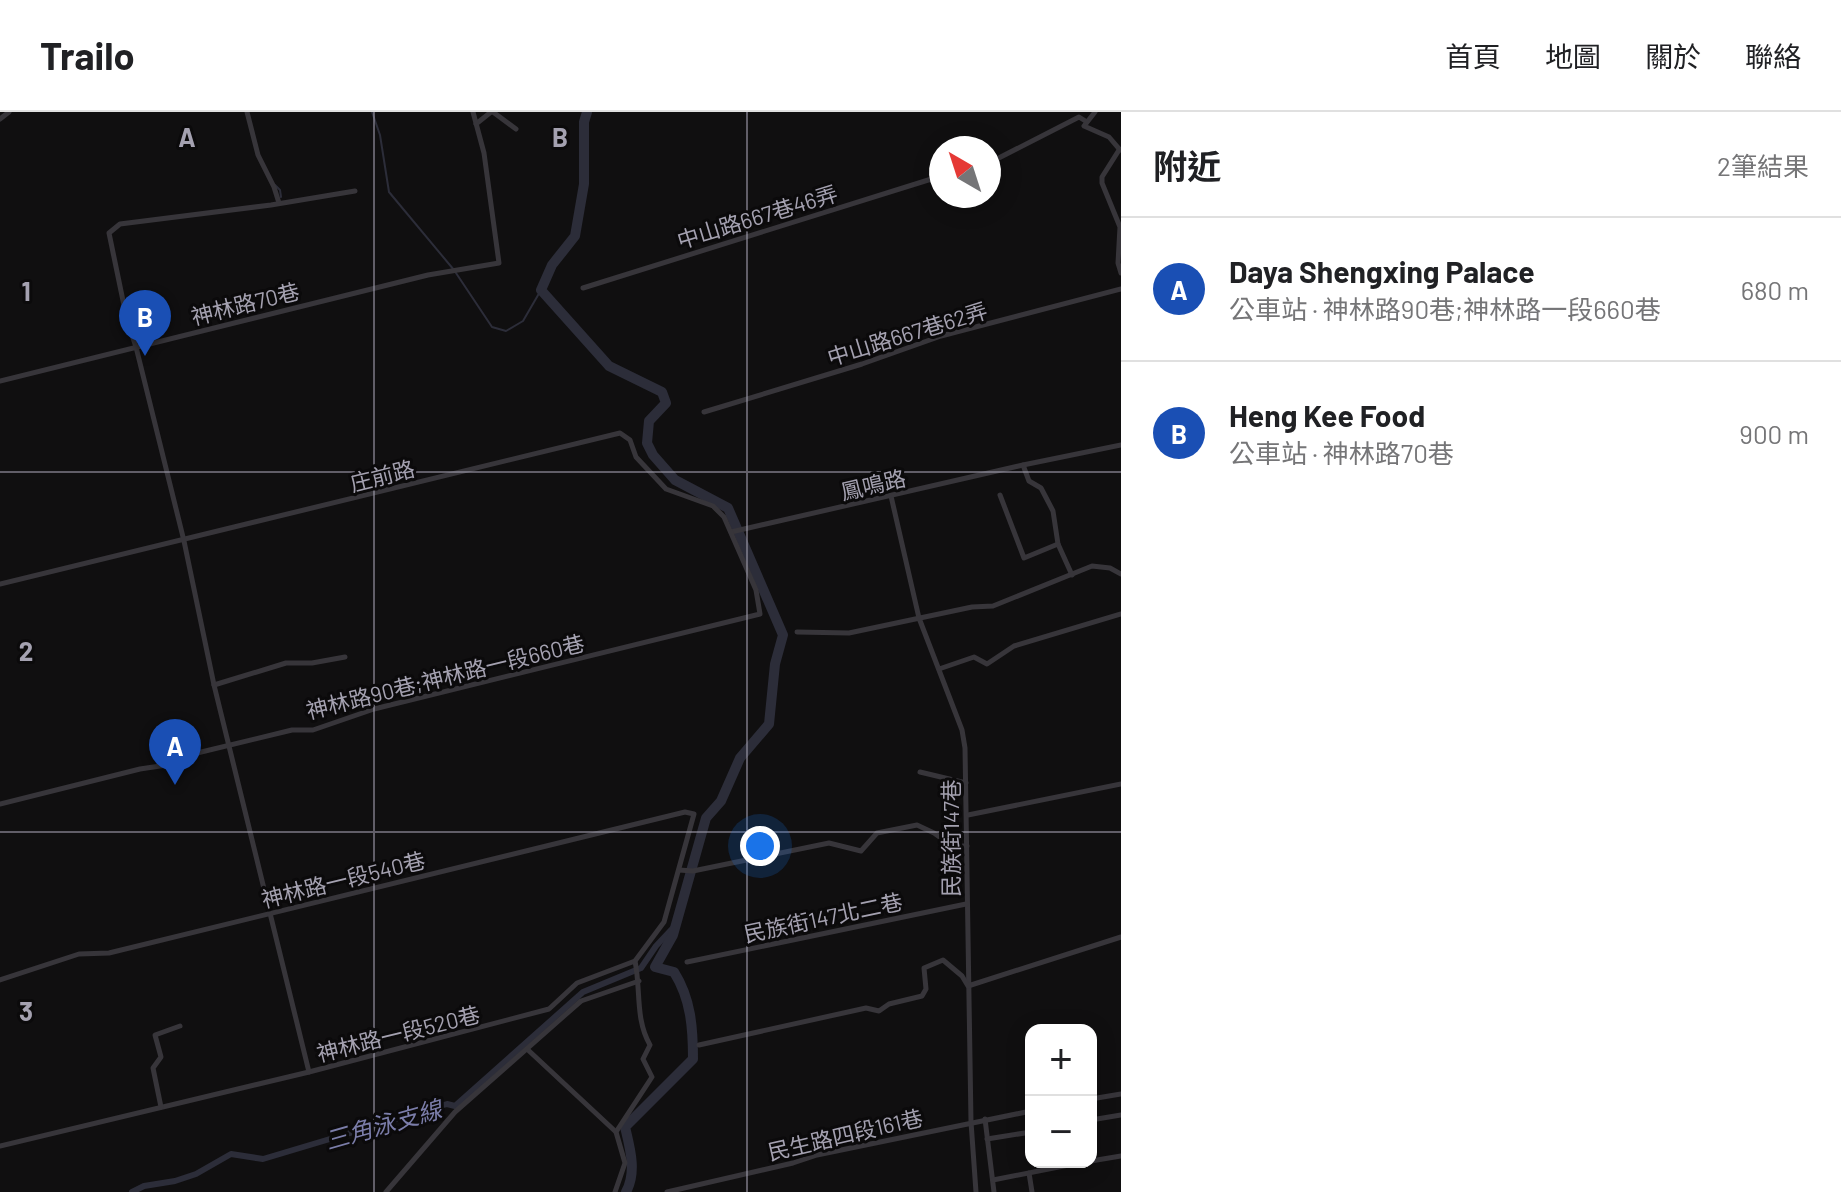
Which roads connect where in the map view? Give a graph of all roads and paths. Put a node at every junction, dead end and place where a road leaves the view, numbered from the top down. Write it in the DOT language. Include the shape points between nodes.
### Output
graph roads {
  1 [pos="9,112"];
  2 [pos="247,112"];
  3 [pos="473,112"];
  4 [pos="492,112"];
  5 [pos="1095,112"];
  6 [pos="0,119"];
  7 [pos="476,124"];
  8 [pos="1085,124"];
  9 [pos="516,129"];
  10 [pos="1120,150"];
  11 [pos="1001,157"];
  12 [pos="929,180"];
  13 [pos="355,191"];
  14 [pos="279,203"];
  15 [pos="1121,273"];
  16 [pos="583,288"];
  17 [pos="1121,289"];
  18 [pos="136,347"];
  19 [pos="0,381"];
  20 [pos="704,412"];
  21 [pos="1121,445"];
  22 [pos="1023,465"];
  23 [pos="1000,495"];
  24 [pos="891,496"];
  25 [pos="731,532"];
  26 [pos="184,541"];
  27 [pos="1058,544"];
  28 [pos="1121,574"];
  29 [pos="1072,575"];
  30 [pos="0,584"];
  31 [pos="1121,614"];
  32 [pos="919,618"];
  33 [pos="797,632"];
  34 [pos="345,657"];
  35 [pos="939,669"];
  36 [pos="214,685"];
  37 [pos="229,746"];
  38 [pos="920,772"];
  39 [pos="966,783"];
  40 [pos="1121,784"];
  41 [pos="0,804"];
  42 [pos="968,815"];
  43 [pos="967,846"];
  44 [pos="679,870"];
  45 [pos="966,904"];
  46 [pos="270,914"];
  47 [pos="1121,937"];
  48 [pos="635,961"];
  49 [pos="687,962"];
  50 [pos="0,980"];
  51 [pos="639,981"];
  52 [pos="968,986"];
  53 [pos="180,1026"];
  54 [pos="699,1045"];
  55 [pos="527,1049"];
  56 [pos="309,1072"];
  57 [pos="1121,1094"];
  58 [pos="1097,1098"];
  59 [pos="161,1107"];
  60 [pos="1025,1112"];
  61 [pos="1121,1115"];
  62 [pos="985,1119"];
  63 [pos="1097,1119"];
  64 [pos="971,1122"];
  65 [pos="616,1132"];
  66 [pos="1025,1133"];
  67 [pos="987,1139"];
  68 [pos="0,1146"];
  69 [pos="1121,1156"];
  70 [pos="1097,1160"];
  71 [pos="1054,1168"];
  72 [pos="1029,1173"];
  73 [pos="993,1180"];
  74 [pos="386,1192"];
  75 [pos="615,1192"];
  76 [pos="667,1192"];
  77 [pos="976,1192"];
  78 [pos="994,1192"];
  79 [pos="1032,1192"];
  1 -- 6 [label="street"];
  2 -- 14 [label="street"];
  3 -- 7 [label="street"];
  4 -- 7 [label="street"];
  4 -- 9 [label="street"];
  5 -- 8 [label="street"];
  7 -- 18 [label="street, 神林路70巷" via="499,263 428,275"];
  8 -- 10 [label="street"];
  8 -- 11 [label="street" via="1079,117"];
  10 -- 15 [label="street" via="1102,183 1120,227"];
  12 -- 16 [label="street, 中山路667巷46弄"];
  13 -- 14 [label="street"];
  14 -- 18 [label="street" via="112,228"];
  17 -- 20 [label="street, 中山路667巷62弄" via="941,336"];
  18 -- 19 [label="street, 神林路70巷"];
  18 -- 26 [label="street"];
  21 -- 22 [label="street, 鳳鳴路"];
  22 -- 24 [label="street, 鳳鳴路"];
  22 -- 27 [label="street" via="1053,511"];
  23 -- 27 [label="street" via="1024,558"];
  24 -- 25 [label="street, 鳳鳴路"];
  24 -- 32 [label="street, 民族街147巷"];
  25 -- 26 [label="street, 庄前路" via="713,506 666,489 620,433"];
  25 -- 37 [label="street, 神林路90巷;神林路一段660巷" via="756,590 760,614 374,709 313,730"];
  26 -- 30 [label="street, 庄前路"];
  26 -- 36 [label="street"];
  27 -- 29 [label="street"];
  28 -- 29 [label="street" via="1100,566"];
  29 -- 32 [label="street" via="993,606"];
  31 -- 35 [label="street" via="1027,641 987,664 974,657"];
  32 -- 33 [label="street" via="849,633"];
  32 -- 35 [label="street, 民族街147巷"];
  34 -- 36 [label="street" via="286,663"];
  35 -- 39 [label="street, 民族街147巷" via="962,730"];
  36 -- 37 [label="street"];
  37 -- 41 [label="street, 神林路90巷;神林路一段660巷" via="193,754 180,763"];
  37 -- 46 [label="street"];
  38 -- 39 [label="street"];
  39 -- 42 [label="street, 民族街147巷"];
  40 -- 42 [label="street"];
  42 -- 43 [label="street, 民族街147巷"];
  43 -- 44 [label="street" via="952,846 917,825 877,833 861,851 829,843"];
  43 -- 45 [label="street, 民族街147巷"];
  44 -- 46 [label="street, 神林路一段540巷" via="694,814 685,812"];
  44 -- 48 [label="street" via="664,922"];
  45 -- 49 [label="street, 民族街147北二巷"];
  45 -- 52 [label="street, 民族街147巷"];
  46 -- 50 [label="street, 神林路一段540巷" via="109,953 79,954"];
  46 -- 56 [label="street"];
  47 -- 52 [label="street"];
  48 -- 51 [label="street"];
  48 -- 56 [label="street, 神林路一段520巷" via="577,983 549,1009 532,1016"];
  51 -- 55 [label="street" via="581,1001"];
  51 -- 65 [label="street" via="639,1018 650,1045 643,1059 652,1077"];
  52 -- 54 [label="street" via="938,960 924,968 922,996 879,1011 866,1008"];
  52 -- 64 [label="street, 民族街147巷"];
  53 -- 59 [label="street" via="155,1035 161,1057 153,1068"];
  55 -- 65 [label="street"];
  55 -- 74 [label="street" via="455,1112"];
  56 -- 59 [label="street, 神林路一段520巷"];
  57 -- 58 [label="street"];
  59 -- 68 [label="street, 神林路一段520巷"];
  60 -- 62 [label="street, 民生路四段161巷"];
  61 -- 63 [label="street"];
  62 -- 64 [label="street, 民生路四段161巷"];
  62 -- 67 [label="street"];
  64 -- 76 [label="street, 民生路四段161巷"];
  64 -- 77 [label="street, 民族街147巷"];
  65 -- 75 [label="street" via="625,1163"];
  66 -- 67 [label="street"];
  67 -- 73 [label="street"];
  69 -- 70 [label="street"];
  71 -- 72 [label="street"];
  72 -- 73 [label="street"];
  72 -- 79 [label="street"];
  73 -- 78 [label="street"];
}
